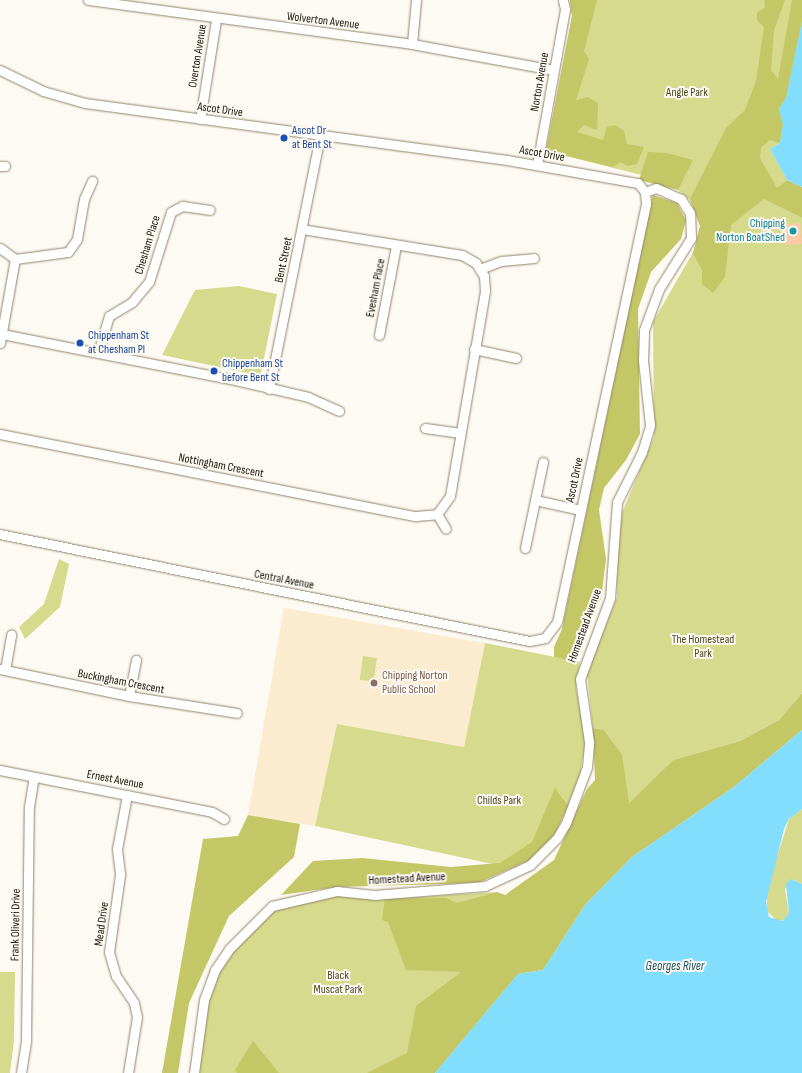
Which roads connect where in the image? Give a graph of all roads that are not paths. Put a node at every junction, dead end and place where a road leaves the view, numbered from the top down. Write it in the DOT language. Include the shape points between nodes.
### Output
graph roads {
  1 [pos="88,0"];
  2 [pos="416,0"];
  3 [pos="564,1"];
  4 [pos="216,20"];
  5 [pos="412,44"];
  6 [pos="0,70"];
  7 [pos="554,70"];
  8 [pos="200,119"];
  9 [pos="320,136"];
  10 [pos="537,165"];
  11 [pos="92,181"];
  12 [pos="645,192"];
  13 [pos="210,210"];
  14 [pos="302,229"];
  15 [pos="396,246"];
  16 [pos="0,248"];
  17 [pos="534,258"];
  18 [pos="16,260"];
  19 [pos="480,269"];
  20 [pos="379,335"];
  21 [pos="1,338"];
  22 [pos="474,350"];
  23 [pos="98,352"];
  24 [pos="516,358"];
  25 [pos="269,389"];
  26 [pos="339,411"];
  27 [pos="425,428"];
  28 [pos="459,433"];
  29 [pos="0,434"];
  30 [pos="543,462"];
  31 [pos="535,500"];
  32 [pos="581,510"];
  33 [pos="437,514"];
  34 [pos="446,529"];
  35 [pos="0,534"];
  36 [pos="525,548"];
  37 [pos="557,622"];
  38 [pos="11,635"];
  39 [pos="136,660"];
  40 [pos="2,669"];
  41 [pos="129,696"];
  42 [pos="237,713"];
  43 [pos="0,770"];
  44 [pos="34,777"];
  45 [pos="127,795"];
  46 [pos="224,819"];
  47 [pos="21,1073"];
  48 [pos="128,1073"];
  49 [pos="194,1073"];
  1 -- 4 [label="street, Wolverton Avenue"];
  2 -- 5 [label="street"];
  3 -- 7 [label="street, Norton Avenue"];
  4 -- 5 [label="street, Wolverton Avenue"];
  4 -- 8 [label="street, Overton Avenue"];
  5 -- 7 [label="street, Wolverton Avenue"];
  6 -- 8 [label="street, Ascot Drive" via="69,100"];
  7 -- 10 [label="street, Norton Avenue"];
  8 -- 9 [label="street, Ascot Drive"];
  9 -- 10 [label="street, Ascot Drive"];
  9 -- 14 [label="street, Bent Street"];
  10 -- 12 [label="street, Ascot Drive" via="638,183"];
  11 -- 18 [label="street" via="84,199 77,239 68,252"];
  12 -- 32 [label="street, Ascot Drive" via="646,204"];
  12 -- 49 [label="street, Homestead Avenue" via="656,188 682,199 690,213 691,238 659,289 644,330 643,361 650,425 642,452 617,502 610,598 580,679 589,742 587,767 566,823 557,838 530,865 485,886 374,895 337,891 272,906 229,950 216,970 204,1000"];
  13 -- 23 [label="street, Chesham Place" via="182,206 171,212 150,282 132,302 109,316"];
  14 -- 15 [label="street"];
  14 -- 25 [label="street, Bent Street"];
  15 -- 19 [label="street" via="462,255"];
  15 -- 20 [label="street, Evesham Place"];
  16 -- 18 [label="street"];
  17 -- 19 [label="street" via="501,261"];
  18 -- 21 [label="street"];
  19 -- 22 [label="street" via="485,291"];
  21 -- 23 [label="street"];
  22 -- 24 [label="street"];
  22 -- 28 [label="street"];
  23 -- 25 [label="street"];
  25 -- 26 [label="street" via="308,397"];
  27 -- 28 [label="street"];
  28 -- 33 [label="street" via="450,496"];
  29 -- 33 [label="street, Nottingham Crescent" via="416,516"];
  30 -- 31 [label="street"];
  31 -- 32 [label="street"];
  31 -- 36 [label="street"];
  32 -- 37 [label="street, Ascot Drive"];
  33 -- 34 [label="street"];
  35 -- 37 [label="street, Central Avenue" via="529,641 545,638"];
  38 -- 40 [label="street"];
  39 -- 41 [label="street"];
  40 -- 41 [label="street, Buckingham Crescent"];
  41 -- 42 [label="street, Buckingham Crescent"];
  43 -- 44 [label="street, Ernest Avenue"];
  44 -- 45 [label="street, Ernest Avenue"];
  44 -- 47 [label="street, Frank Oliveri Drive" via="29,806 26,1040"];
  45 -- 46 [label="street, Ernest Avenue" via="212,812"];
  45 -- 48 [label="street, Mead Drive" via="117,849 120,875 109,952 116,976 134,1003 137,1017"];
}
